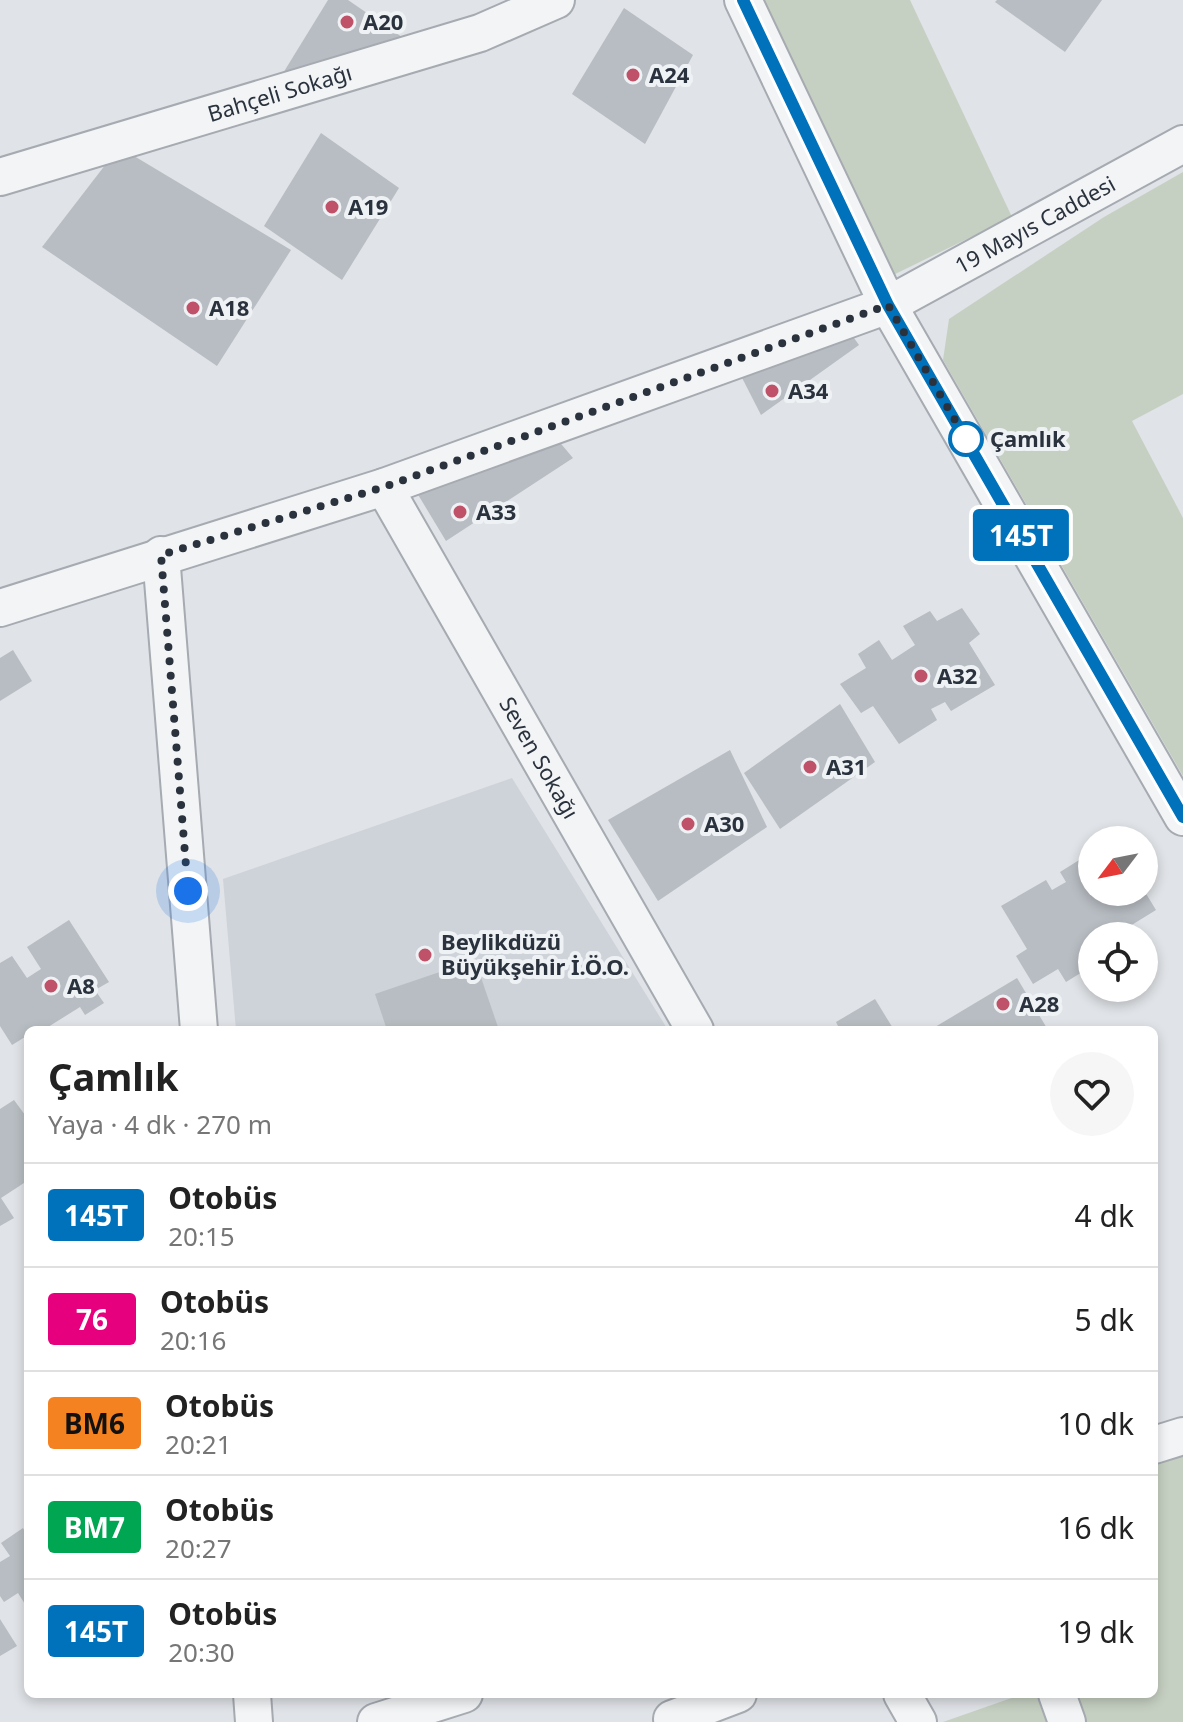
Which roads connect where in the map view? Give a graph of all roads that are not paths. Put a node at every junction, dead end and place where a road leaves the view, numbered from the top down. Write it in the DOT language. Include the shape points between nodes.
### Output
graph roads {
  1 [pos="556,0"];
  2 [pos="743,0"];
  3 [pos="1183,144"];
  4 [pos="0,177"];
  5 [pos="888,305"];
  6 [pos="384,487"];
  7 [pos="161,555"];
  8 [pos="0,608"];
  9 [pos="1183,817"];
  10 [pos="199,1026"];
  11 [pos="693,1026"];
  12 [pos="1183,1436"];
  13 [pos="1158,1444"];
  14 [pos="252,1698"];
  15 [pos="451,1698"];
  16 [pos="723,1698"];
  17 [pos="904,1698"];
  18 [pos="1058,1698"];
  19 [pos="669,1712"];
  20 [pos="254,1722"];
  21 [pos="376,1722"];
  22 [pos="918,1722"];
  23 [pos="1067,1722"];
  1 -- 4 [label="street, Bahçeli Sokağı" via="480,33"];
  2 -- 5 [label="street"];
  3 -- 5 [label="street, 19 Mayıs Caddesi"];
  5 -- 6 [label="street, 19 Mayıs Caddesi"];
  5 -- 9 [label="street"];
  6 -- 7 [label="street, 19 Mayıs Caddesi"];
  6 -- 11 [label="street, Seven Sokağı"];
  7 -- 8 [label="street, 19 Mayıs Caddesi"];
  7 -- 10 [label="street"];
  12 -- 13 [label="street"];
  14 -- 20 [label="street"];
  15 -- 21 [label="street"];
  16 -- 19 [label="street"];
  17 -- 22 [label="street"];
  18 -- 23 [label="street"];
}
